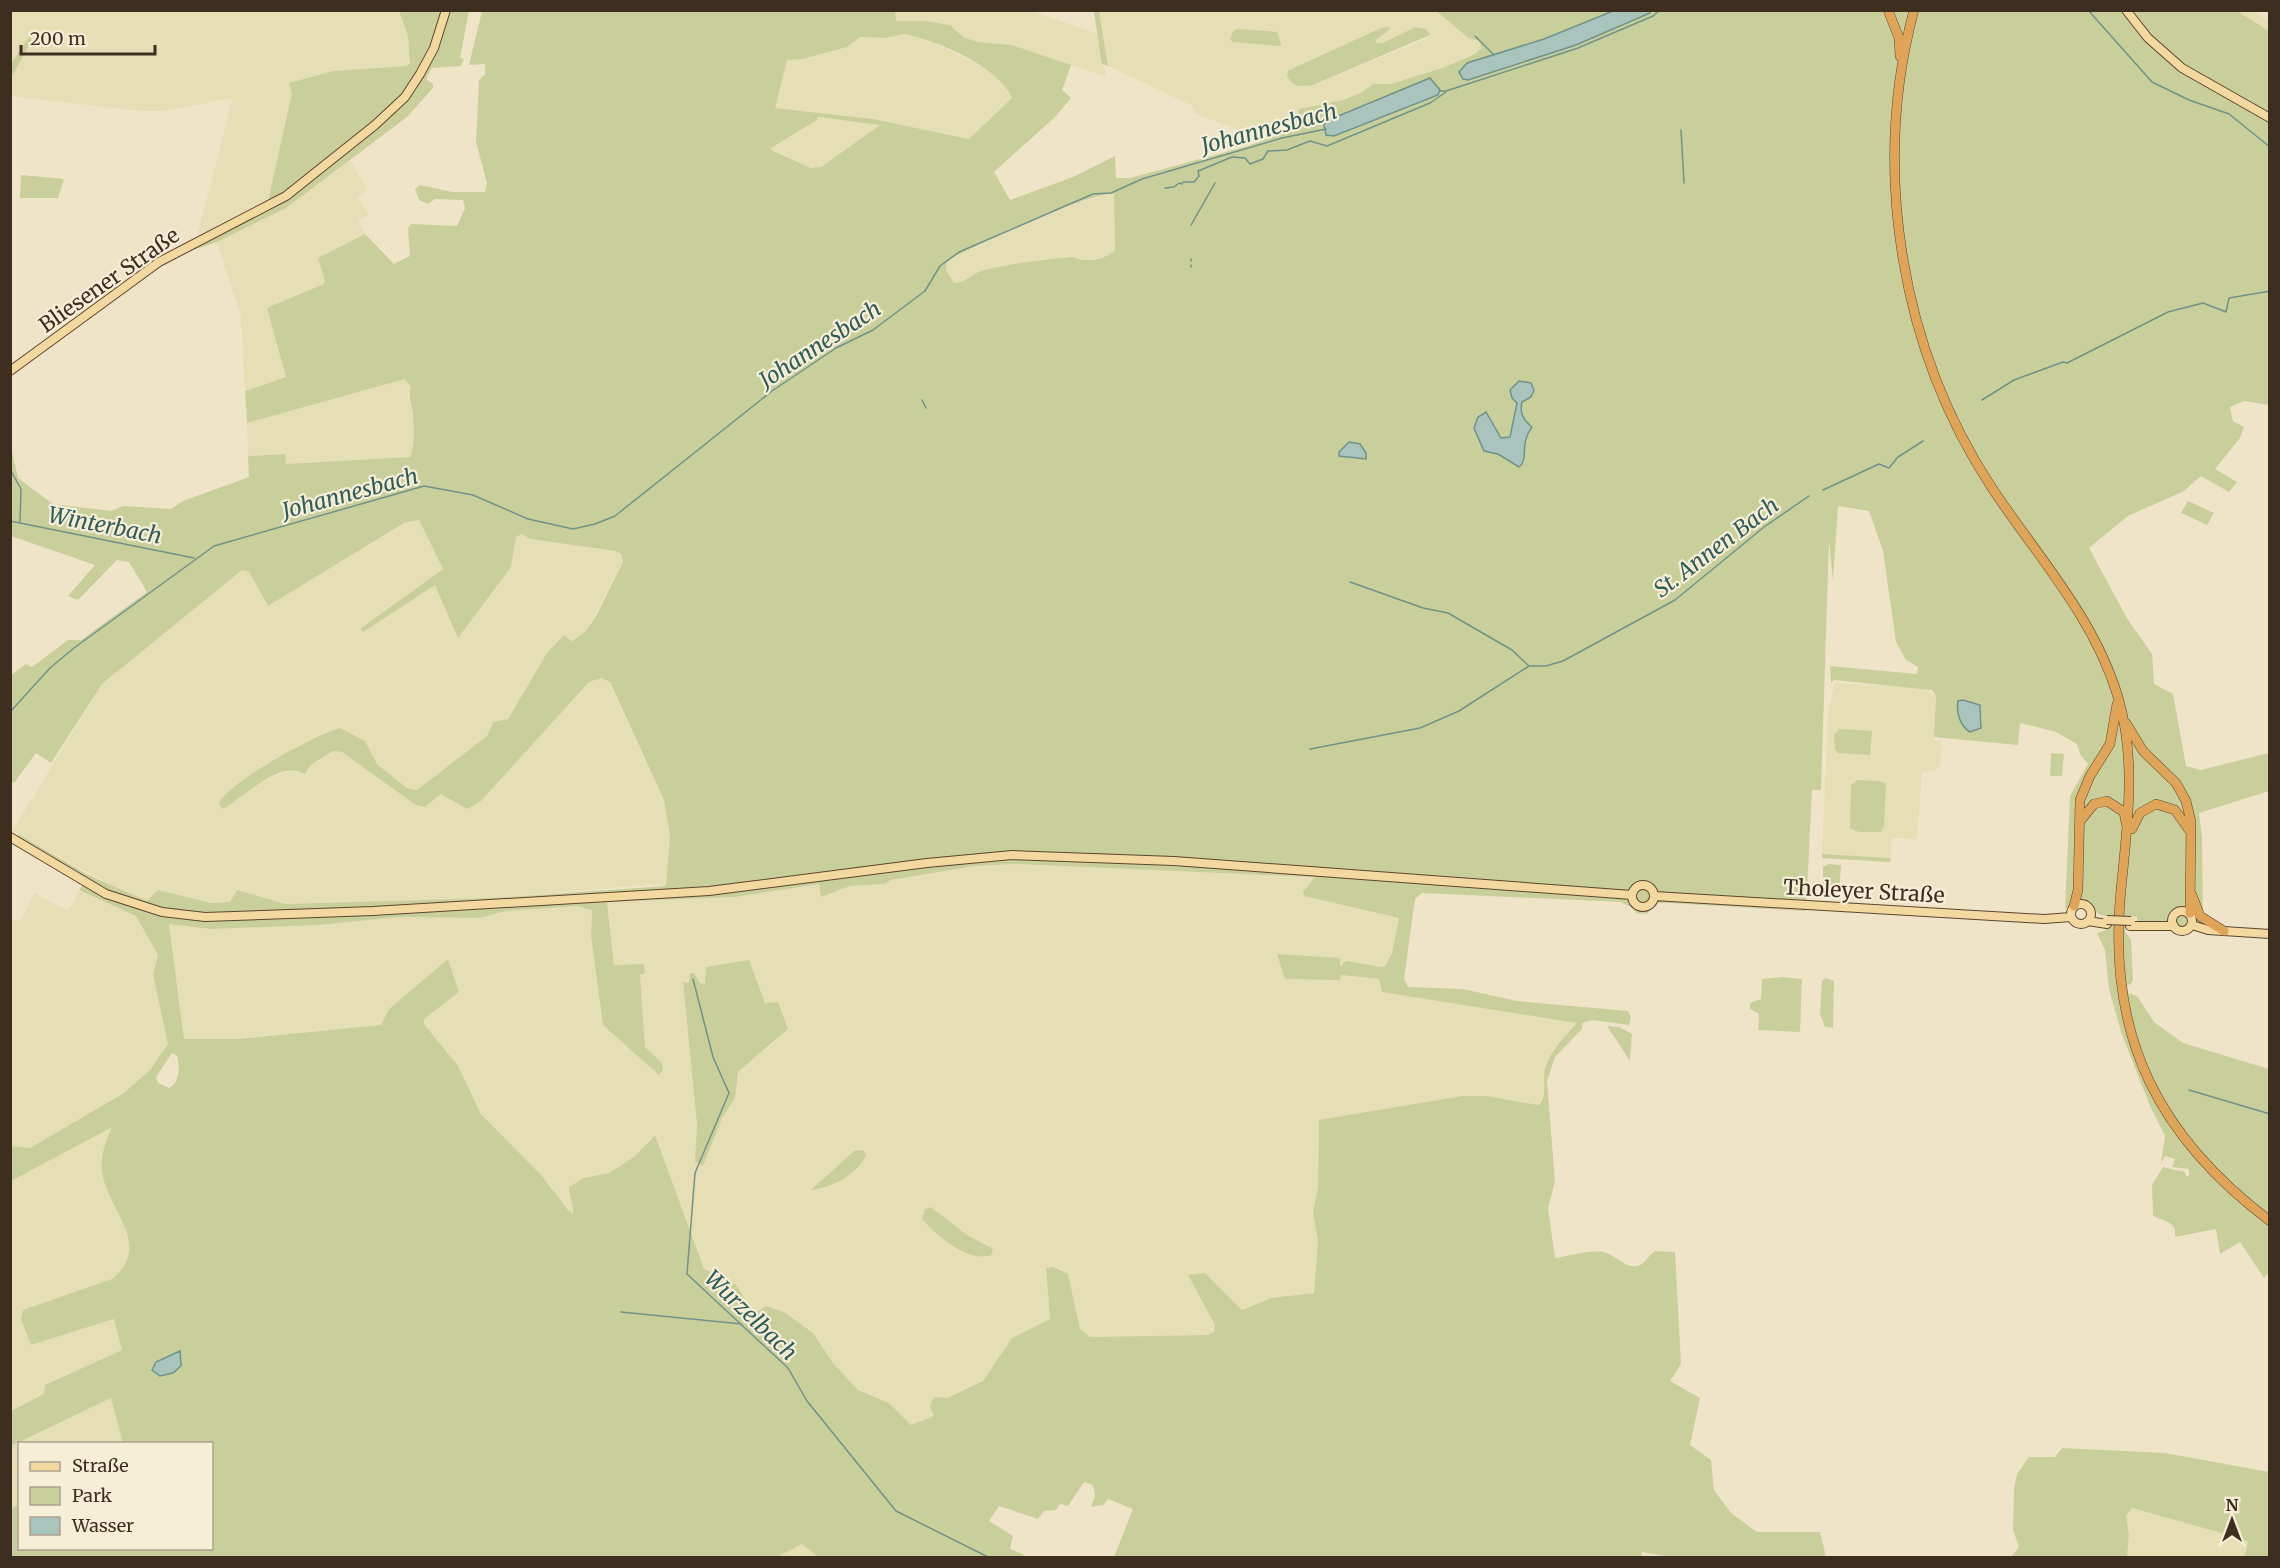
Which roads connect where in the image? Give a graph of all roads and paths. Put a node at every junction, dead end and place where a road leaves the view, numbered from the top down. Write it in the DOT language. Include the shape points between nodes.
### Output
graph roads {
  1 [pos="446,10"];
  2 [pos="1888,10"];
  3 [pos="1914,10"];
  4 [pos="2126,10"];
  5 [pos="1901,70"];
  6 [pos="2270,118"];
  7 [pos="10,371"];
  8 [pos="2118,698"];
  9 [pos="2123,718"];
  10 [pos="2080,822"];
  11 [pos="2190,832"];
  12 [pos="10,837"];
  13 [pos="2128,839"];
  14 [pos="2190,886"];
  15 [pos="1632,895"];
  16 [pos="1654,896"];
  17 [pos="2079,905"];
  18 [pos="2186,912"];
  19 [pos="2071,917"];
  20 [pos="2090,917"];
  21 [pos="2173,922"];
  22 [pos="2192,925"];
  23 [pos="2224,931"];
  24 [pos="2270,934"];
  25 [pos="2270,1221"];
  1 -- 7 [label="main road, Bliesener Straße" via="427,62 395,108 286,196 159,262"];
  2 -- 5 [label="highway" via="1899,38"];
  3 -- 5 [label="highway"];
  4 -- 6 [label="main road" via="2148,38 2182,68"];
  5 -- 8 [label="highway" via="1894,141 1898,221 1905,271 1924,344 1952,417 1984,476 2065,591 2097,644"];
  8 -- 9 [label="highway"];
  8 -- 10 [label="highway" via="2110,744 2080,800"];
  9 -- 11 [label="highway" via="2143,751 2182,792 2189,810"];
  9 -- 13 [label="highway" via="2131,787"];
  10 -- 13 [label="highway" via="2094,804 2112,803 2124,812"];
  10 -- 17 [label="highway"];
  11 -- 13 [label="highway" via="2181,814 2156,804 2140,813"];
  11 -- 14 [label="highway"];
  12 -- 15 [label="main road" via="83,883 126,901 162,912 205,917 720,890 927,862 1012,855 1174,861"];
  13 -- 25 [label="highway" via="2120,903 2119,964 2126,1014 2142,1066 2167,1116 2200,1159"];
  14 -- 18 [label="highway"];
  14 -- 23 [label="highway" via="2200,916"];
  15 -- 16 [label="main road" via="1642,885 1650,888"];
  15 -- 16 [label="main road" via="1635,903 1643,907 1652,903"];
  16 -- 19 [label="main road, Tholeyer Straße" via="2044,920"];
  17 -- 19 [label="main road"];
  17 -- 20 [label="main road"];
  18 -- 21 [label="main road" via="2176,912"];
  18 -- 22 [label="main road"];
  19 -- 20 [label="main road, Tholeyer Straße" via="2079,924"];
  20 -- 21 [label="main road" via="2131,924"];
  21 -- 22 [label="main road" via="2185,931"];
  22 -- 23 [label="main road"];
  23 -- 24 [label="main road"];
}
